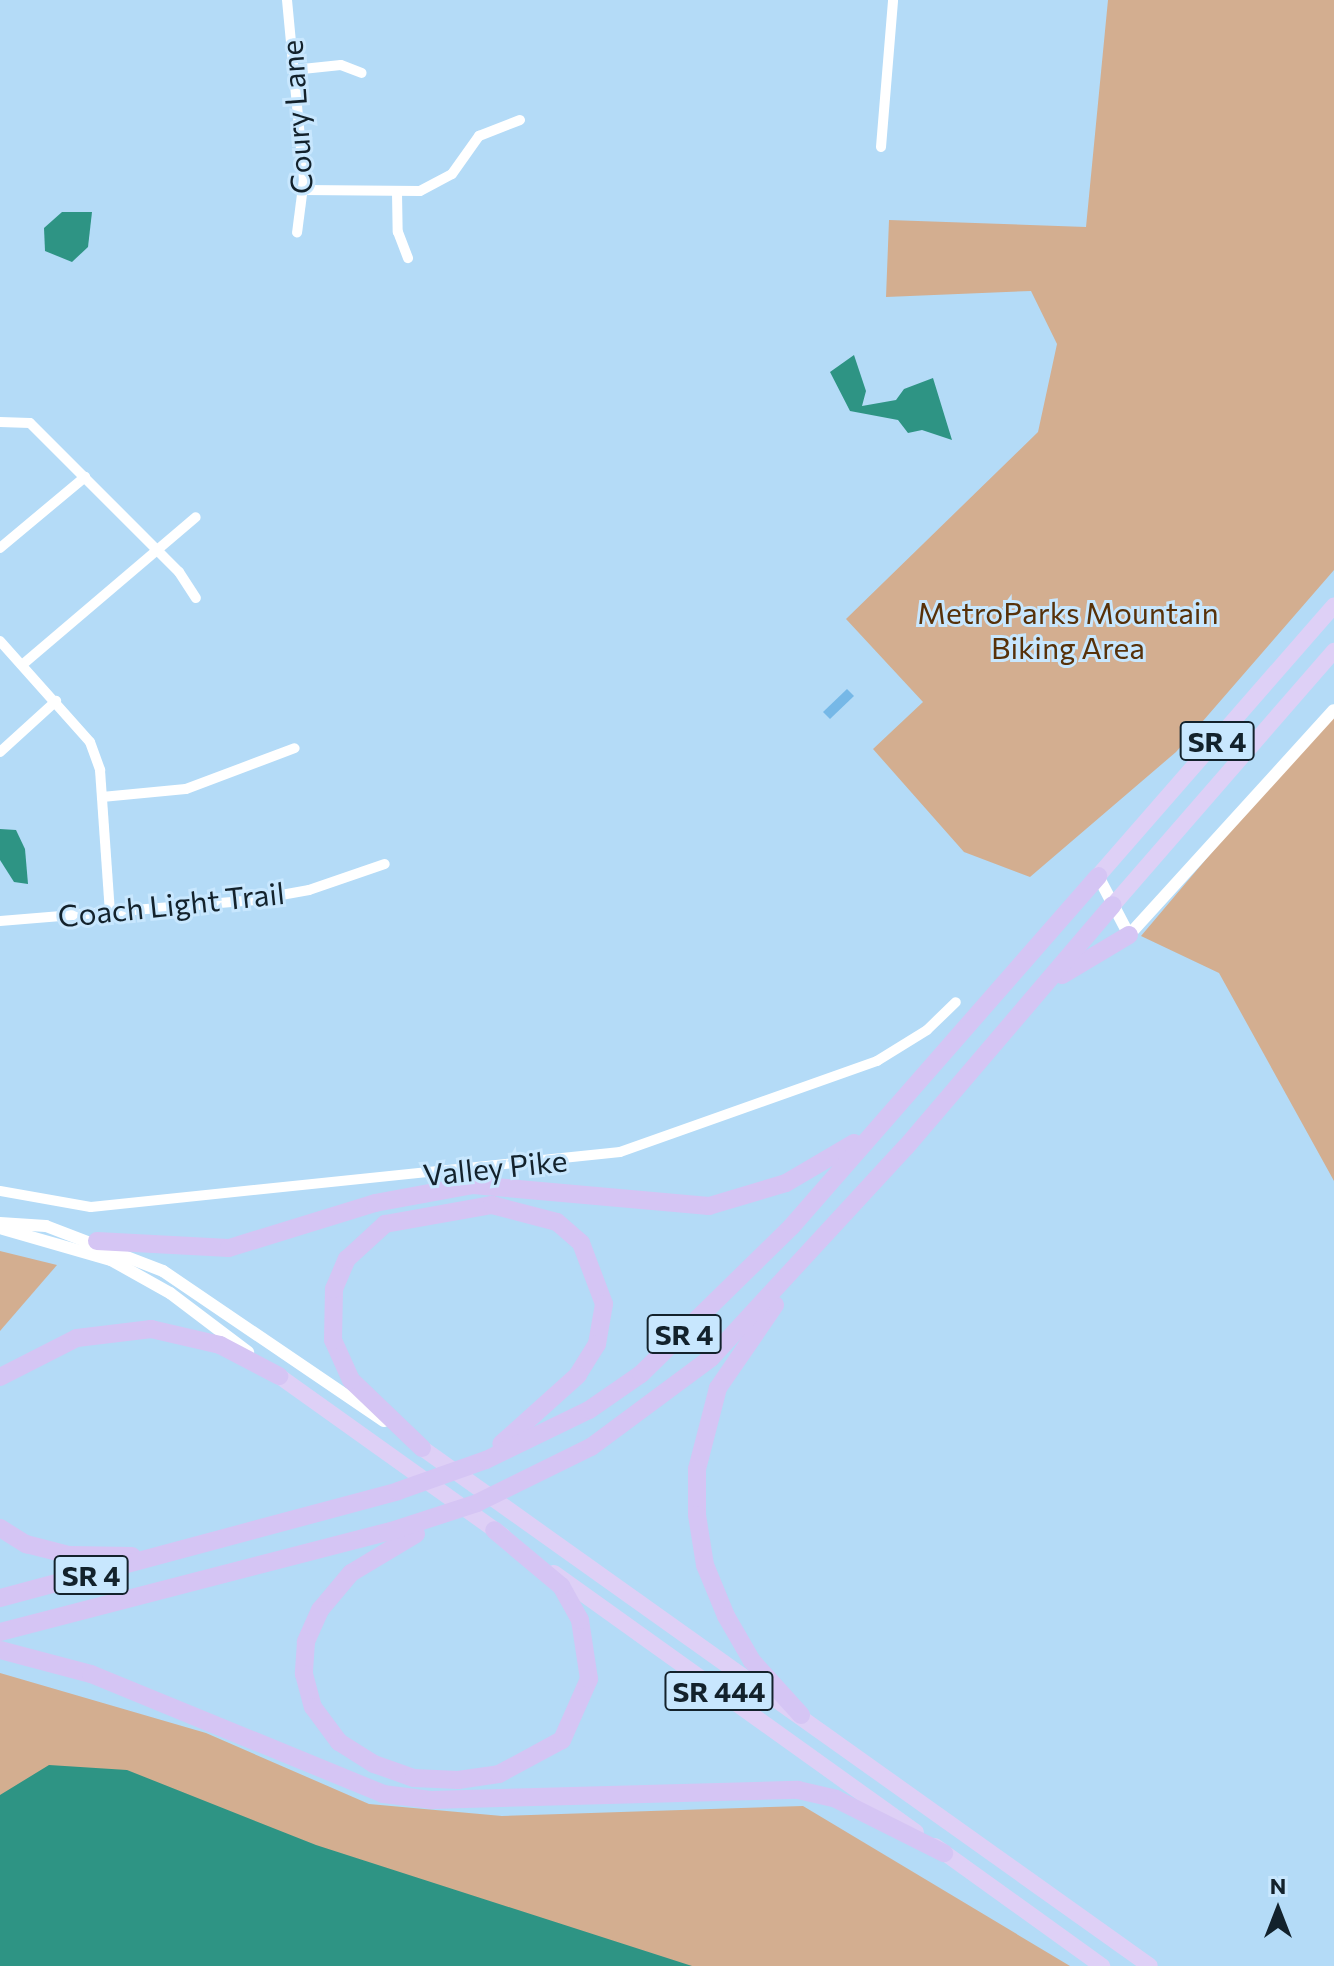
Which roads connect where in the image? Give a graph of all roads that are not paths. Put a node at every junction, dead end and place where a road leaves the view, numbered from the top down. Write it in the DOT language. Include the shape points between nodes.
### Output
graph roads {
  1 [pos="287,0"];
  2 [pos="893,0"];
  3 [pos="293,70"];
  4 [pos="362,73"];
  5 [pos="520,120"];
  6 [pos="881,147"];
  7 [pos="304,190"];
  8 [pos="397,193"];
  9 [pos="297,233"];
  10 [pos="408,258"];
  11 [pos="0,422"];
  12 [pos="85,477"];
  13 [pos="196,517"];
  14 [pos="0,548"];
  15 [pos="159,551"];
  16 [pos="196,598"];
  17 [pos="1334,605"];
  18 [pos="0,641"];
  19 [pos="1334,651"];
  20 [pos="22,665"];
  21 [pos="56,701"];
  22 [pos="1334,710"];
  23 [pos="295,748"];
  24 [pos="0,752"];
  25 [pos="102,797"];
  26 [pos="385,864"];
  27 [pos="1098,876"];
  28 [pos="1113,905"];
  29 [pos="110,912"];
  30 [pos="0,921"];
  31 [pos="1129,935"];
  32 [pos="1040,989"];
  33 [pos="956,1002"];
  34 [pos="882,1121"];
  35 [pos="0,1191"];
  36 [pos="0,1226"];
  37 [pos="97,1241"];
  38 [pos="816,1248"];
  39 [pos="279,1376"];
  40 [pos="0,1377"];
  41 [pos="422,1448"];
  42 [pos="436,1478"];
  43 [pos="477,1503"];
  44 [pos="0,1528"];
  45 [pos="494,1530"];
  46 [pos="182,1552"];
  47 [pos="0,1598"];
  48 [pos="0,1632"];
  49 [pos="0,1650"];
  50 [pos="801,1715"];
  51 [pos="944,1853"];
  52 [pos="1102,1966"];
  53 [pos="1150,1966"];
  1 -- 3 [label="street, Coury Lane"];
  2 -- 6 [label="street"];
  3 -- 4 [label="street" via="341,65"];
  3 -- 7 [label="street, Coury Lane"];
  5 -- 8 [label="street" via="479,136 436,184"];
  7 -- 8 [label="street"];
  7 -- 9 [label="street, Coury Lane"];
  8 -- 10 [label="street" via="398,232"];
  11 -- 12 [label="street" via="12,418 30,423"];
  12 -- 14 [label="street"];
  12 -- 15 [label="street"];
  13 -- 15 [label="street"];
  15 -- 16 [label="street"];
  15 -- 20 [label="street"];
  17 -- 27 [label="highway, SR 4"];
  18 -- 20 [label="street"];
  19 -- 28 [label="highway, SR 4"];
  20 -- 21 [label="street"];
  21 -- 24 [label="street"];
  21 -- 25 [label="street" via="90,742"];
  22 -- 31 [label="street"];
  23 -- 25 [label="street" via="186,789"];
  25 -- 29 [label="street"];
  26 -- 29 [label="street, Coach Light Trail" via="267,898"];
  27 -- 28 [label="street"];
  27 -- 34 [label="highway, SR 4"];
  28 -- 31 [label="street"];
  28 -- 32 [label="highway, SR 4"];
  29 -- 30 [label="street, Coach Light Trail"];
  31 -- 32 [label="highway"];
  32 -- 38 [label="highway, SR 4"];
  33 -- 35 [label="street, Valley Pike" via="927,1030 877,1061 620,1152 91,1207"];
  34 -- 37 [label="highway" via="820,1166 747,1198 709,1206 473,1185 375,1203 229,1248"];
  34 -- 42 [label="highway, SR 4" via="792,1226 641,1374 535,1439"];
  36 -- 37 [label="street" via="46,1226"];
  36 -- 39 [label="street" via="111,1260 170,1293"];
  37 -- 41 [label="street" via="163,1271 239,1317"];
  38 -- 43 [label="highway, SR 4" via="711,1358 651,1407 580,1453"];
  38 -- 50 [label="highway" via="718,1388 697,1469 705,1565 726,1616 752,1661"];
  39 -- 40 [label="highway" via="220,1345 151,1329 77,1338"];
  39 -- 45 [label="highway, SR 444"];
  41 -- 42 [label="highway" via="361,1394 339,1357 331,1305 347,1259 385,1224 426,1213 492,1205 557,1222 581,1243 596,1272 604,1304 597,1344 578,1375 514,1437"];
  41 -- 50 [label="highway, SR 444"];
  42 -- 46 [label="highway, SR 4"];
  43 -- 45 [label="highway" via="388,1546 351,1573 320,1610 306,1642 304,1674 313,1707 339,1742 374,1764 414,1778 499,1774 562,1740 579,1712 589,1679 580,1620 561,1586"];
  43 -- 48 [label="highway, SR 4"];
  44 -- 46 [label="highway" via="26,1544 69,1555"];
  45 -- 51 [label="highway, SR 444"];
  46 -- 47 [label="highway, SR 4"];
  49 -- 51 [label="highway" via="91,1674 383,1794 431,1800 798,1790 836,1799"];
  50 -- 53 [label="highway, SR 444"];
  51 -- 52 [label="highway, SR 444"];
}
